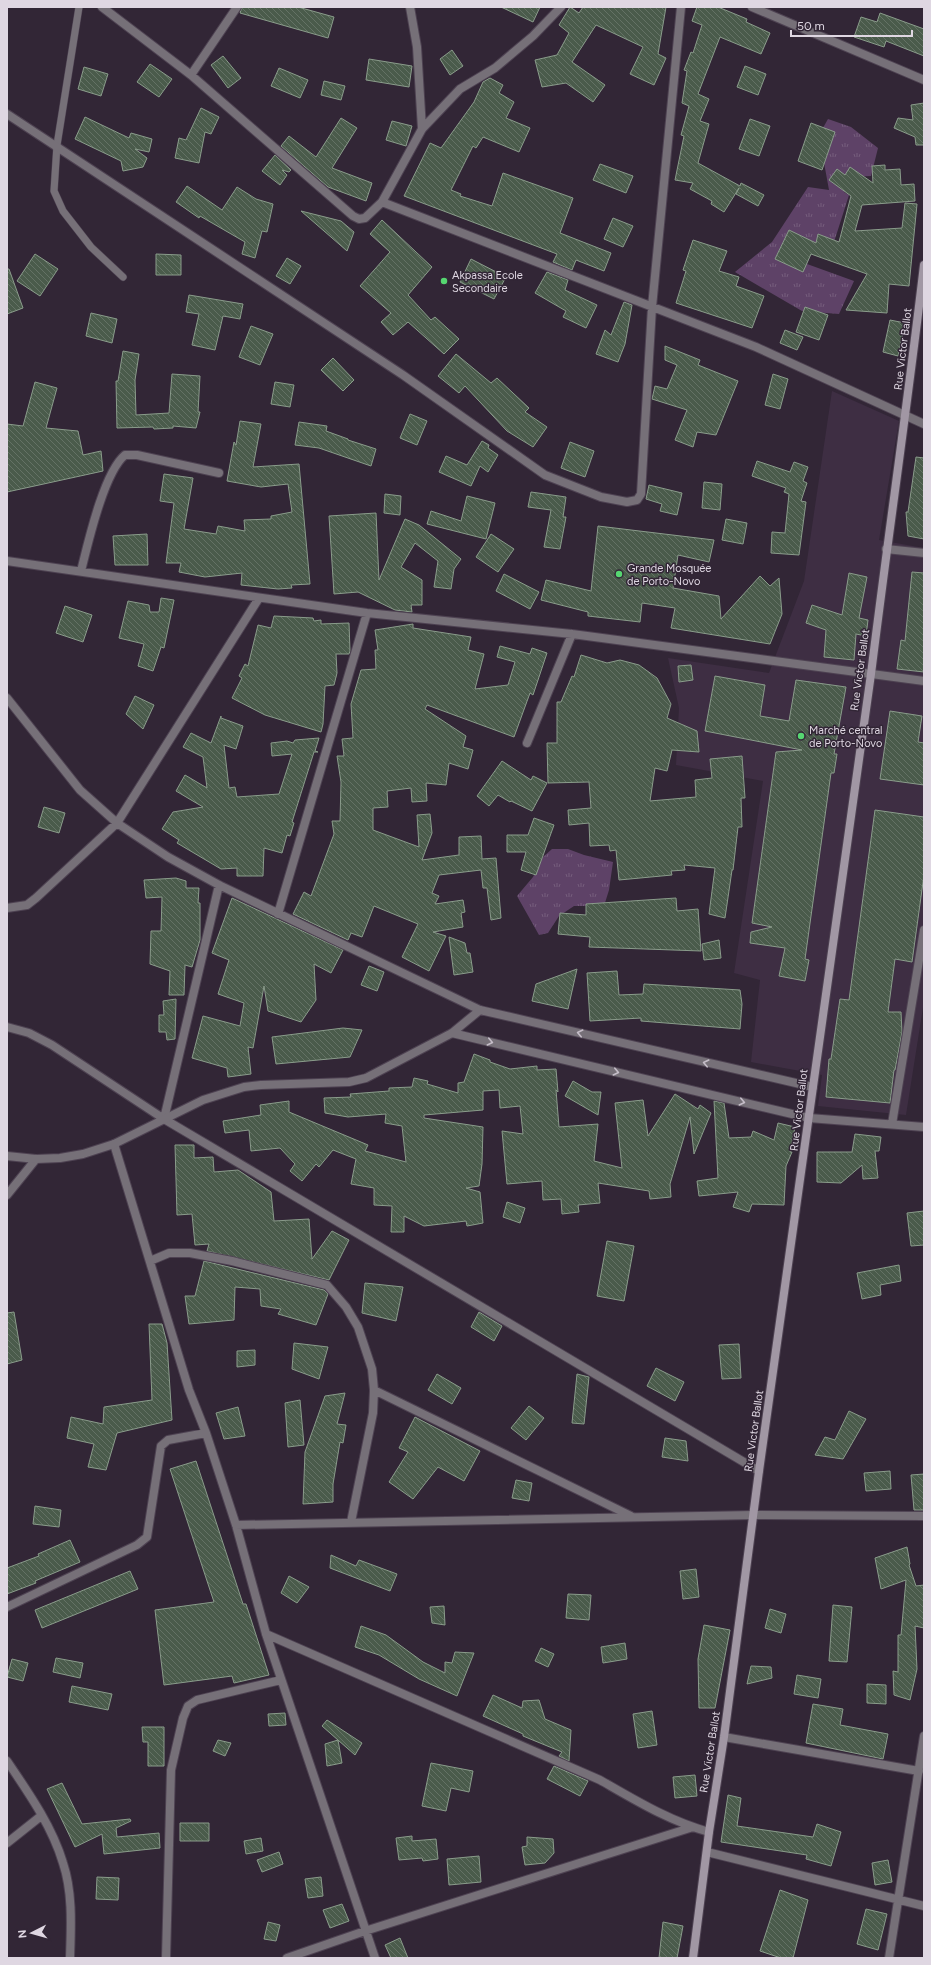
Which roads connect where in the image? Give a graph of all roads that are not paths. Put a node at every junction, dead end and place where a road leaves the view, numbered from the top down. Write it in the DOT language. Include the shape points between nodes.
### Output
graph roads {
  1 [pos="79,7"];
  2 [pos="102,7"];
  3 [pos="237,7"];
  4 [pos="410,7"];
  5 [pos="561,7"];
  6 [pos="681,7"];
  7 [pos="752,7"];
  8 [pos="192,75"];
  9 [pos="924,80"];
  10 [pos="7,114"];
  11 [pos="422,129"];
  12 [pos="57,146"];
  13 [pos="382,202"];
  14 [pos="924,265"];
  15 [pos="122,277"];
  16 [pos="652,307"];
  17 [pos="906,418"];
  18 [pos="924,424"];
  19 [pos="219,473"];
  20 [pos="886,549"];
  21 [pos="924,553"];
  22 [pos="7,561"];
  23 [pos="81,571"];
  24 [pos="259,598"];
  25 [pos="367,613"];
  26 [pos="572,634"];
  27 [pos="871,674"];
  28 [pos="924,681"];
  29 [pos="7,698"];
  30 [pos="527,743"];
  31 [pos="116,823"];
  32 [pos="220,885"];
  33 [pos="7,908"];
  34 [pos="278,914"];
  35 [pos="924,930"];
  36 [pos="480,1010"];
  37 [pos="7,1027"];
  38 [pos="452,1033"];
  39 [pos="813,1087"];
  40 [pos="809,1118"];
  41 [pos="164,1119"];
  42 [pos="892,1124"];
  43 [pos="924,1127"];
  44 [pos="114,1144"];
  45 [pos="7,1156"];
  46 [pos="36,1159"];
  47 [pos="7,1194"];
  48 [pos="150,1261"];
  49 [pos="374,1390"];
  50 [pos="206,1433"];
  51 [pos="759,1471"];
  52 [pos="754,1515"];
  53 [pos="924,1516"];
  54 [pos="633,1517"];
  55 [pos="351,1522"];
  56 [pos="236,1524"];
  57 [pos="7,1607"];
  58 [pos="266,1634"];
  59 [pos="281,1680"];
  60 [pos="924,1736"];
  61 [pos="724,1737"];
  62 [pos="7,1760"];
  63 [pos="918,1771"];
  64 [pos="41,1816"];
  65 [pos="693,1827"];
  66 [pos="709,1832"];
  67 [pos="7,1843"];
  68 [pos="707,1852"];
  69 [pos="898,1900"];
  70 [pos="924,1906"];
  71 [pos="365,1931"];
  72 [pos="70,1958"];
  73 [pos="166,1958"];
  74 [pos="287,1958"];
  75 [pos="375,1958"];
  76 [pos="693,1958"];
  77 [pos="889,1958"];
  1 -- 12 [label="lane"];
  2 -- 8 [label="street"];
  3 -- 8 [label="street"];
  4 -- 11 [label="street" via="417,47"];
  5 -- 11 [label="street" via="533,36 495,68 460,89"];
  6 -- 16 [label="street"];
  7 -- 9 [label="street"];
  8 -- 13 [label="street" via="353,216 365,218"];
  10 -- 12 [label="street"];
  11 -- 13 [label="street"];
  12 -- 15 [label="lane" via="53,183 63,211 91,246"];
  12 -- 16 [label="street" via="403,375 545,475 601,496 627,502 637,500 641,494"];
  13 -- 16 [label="street"];
  14 -- 17 [label="main road, Rue Victor Ballot"];
  16 -- 17 [label="street" via="756,347"];
  17 -- 18 [label="street"];
  17 -- 20 [label="main road, Rue Victor Ballot"];
  19 -- 23 [label="street" via="137,455 125,455 118,461 95,515"];
  20 -- 21 [label="street"];
  20 -- 27 [label="main road, Rue Victor Ballot"];
  22 -- 23 [label="street"];
  23 -- 24 [label="street"];
  24 -- 25 [label="street"];
  24 -- 31 [label="street"];
  25 -- 26 [label="street"];
  25 -- 34 [label="street"];
  26 -- 27 [label="street"];
  26 -- 30 [label="street"];
  27 -- 28 [label="street"];
  27 -- 39 [label="main road, Rue Victor Ballot"];
  29 -- 31 [label="street" via="80,790"];
  31 -- 32 [label="street" via="168,857"];
  31 -- 33 [label="street" via="36,898 27,905"];
  32 -- 34 [label="street"];
  32 -- 41 [label="street"];
  34 -- 36 [label="street"];
  35 -- 42 [label="street"];
  36 -- 38 [label="street"];
  39 -- 36 [label="street, one-way"];
  37 -- 41 [label="street" via="29,1033 52,1045"];
  38 -- 40 [label="street, one-way"];
  38 -- 41 [label="street" via="366,1078 349,1082 244,1087 203,1100"];
  39 -- 40 [label="main road, Rue Victor Ballot"];
  40 -- 42 [label="street"];
  40 -- 51 [label="main road, Rue Victor Ballot"];
  41 -- 44 [label="street"];
  41 -- 51 [label="street"];
  42 -- 43 [label="street"];
  44 -- 46 [label="street" via="75,1156"];
  44 -- 48 [label="street"];
  45 -- 46 [label="street"];
  46 -- 47 [label="street"];
  48 -- 49 [label="street" via="169,1253 190,1253 327,1285 346,1307 358,1327 372,1368"];
  48 -- 50 [label="street" via="189,1390"];
  49 -- 54 [label="street"];
  49 -- 55 [label="street" via="373,1413"];
  50 -- 56 [label="street"];
  50 -- 57 [label="street" via="168,1440 161,1446 147,1537 137,1545"];
  51 -- 52 [label="main road, Rue Victor Ballot"];
  52 -- 53 [label="street"];
  52 -- 54 [label="street"];
  52 -- 61 [label="main road, Rue Victor Ballot"];
  54 -- 55 [label="street"];
  55 -- 56 [label="street"];
  56 -- 58 [label="street"];
  58 -- 59 [label="street"];
  58 -- 65 [label="street" via="600,1780 651,1809"];
  59 -- 71 [label="street"];
  59 -- 73 [label="street" via="197,1700 188,1706 183,1718 171,1770"];
  60 -- 63 [label="street"];
  61 -- 63 [label="street"];
  61 -- 66 [label="main road, Rue Victor Ballot"];
  62 -- 64 [label="street" via="33,1798"];
  63 -- 69 [label="street"];
  64 -- 67 [label="street"];
  64 -- 72 [label="street" via="63,1863 70,1894"];
  65 -- 66 [label="street"];
  65 -- 71 [label="street"];
  66 -- 68 [label="main road, Rue Victor Ballot"];
  68 -- 69 [label="street"];
  68 -- 76 [label="main road, Rue Victor Ballot"];
  69 -- 70 [label="street"];
  69 -- 77 [label="street"];
  71 -- 74 [label="street"];
  71 -- 75 [label="street"];
}
